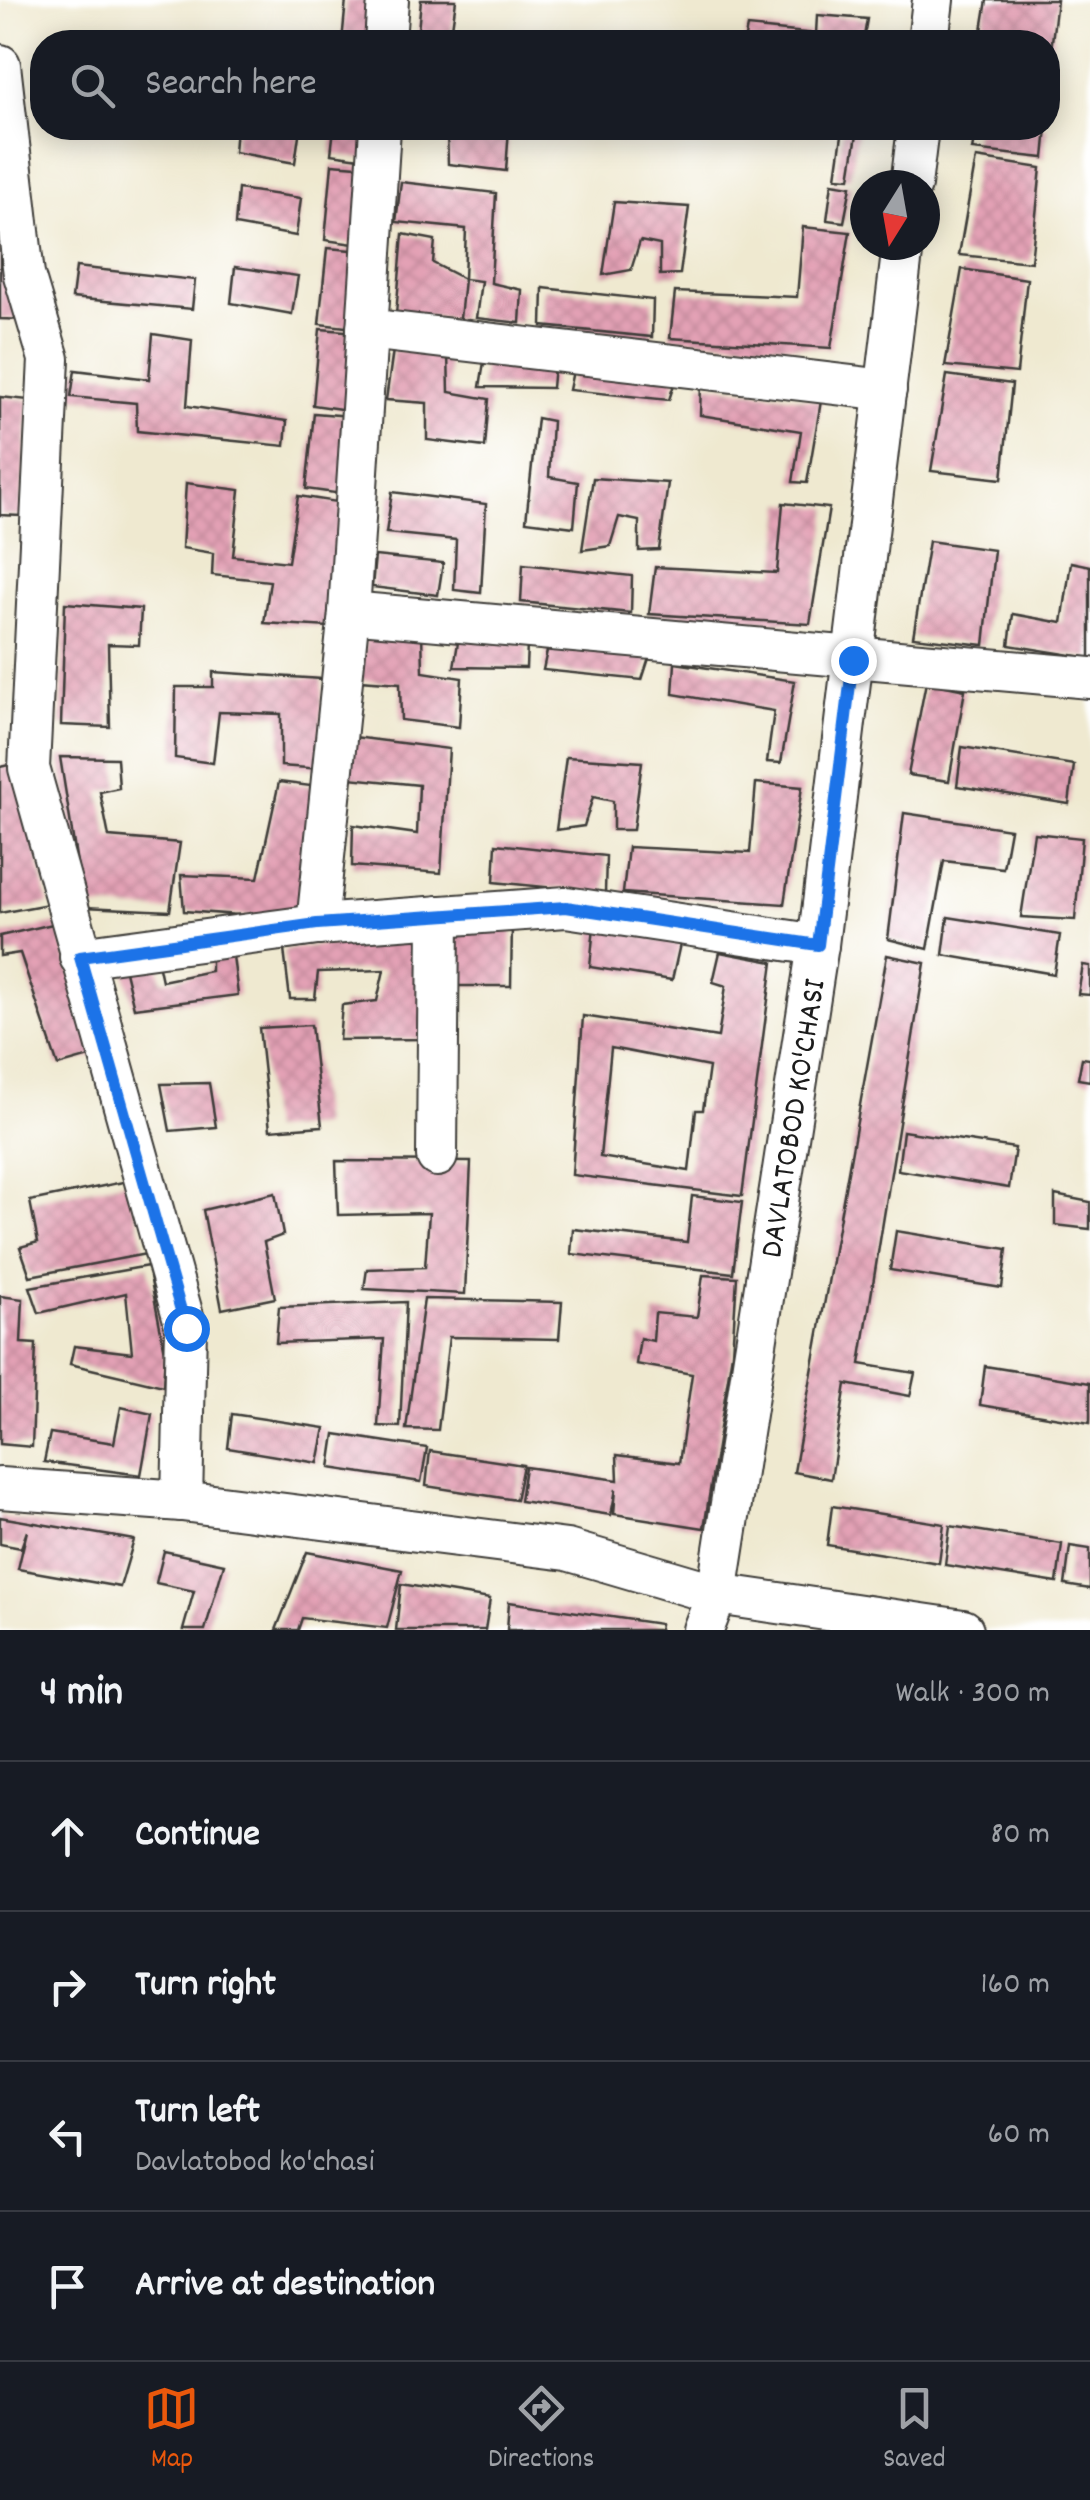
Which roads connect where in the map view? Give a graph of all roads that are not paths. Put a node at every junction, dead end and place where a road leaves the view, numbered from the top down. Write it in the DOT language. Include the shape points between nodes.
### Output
graph roads {
  1 [pos="388,0"];
  2 [pos="933,0"];
  3 [pos="386,30"];
  4 [pos="929,30"];
  5 [pos="0,65"];
  6 [pos="379,140"];
  7 [pos="917,140"];
  8 [pos="913,170"];
  9 [pos="901,260"];
  10 [pos="367,329"];
  11 [pos="886,390"];
  12 [pos="349,612"];
  13 [pos="853,660"];
  14 [pos="1090,678"];
  15 [pos="440,916"];
  16 [pos="317,924"];
  17 [pos="818,945"];
  18 [pos="80,957"];
  19 [pos="438,1156"];
  20 [pos="0,1488"];
  21 [pos="182,1501"];
  22 [pos="710,1612"];
  23 [pos="962,1630"];
  1 -- 3 [label="street"];
  2 -- 4 [label="street"];
  5 -- 18 [label="street" via="24,275 49,359 29,768"];
  6 -- 10 [label="street"];
  7 -- 8 [label="street"];
  9 -- 11 [label="street, DAVLATOBOD KO'CHASI"];
  10 -- 11 [label="street"];
  10 -- 12 [label="street"];
  11 -- 13 [label="street, DAVLATOBOD KO'CHASI"];
  12 -- 13 [label="street"];
  12 -- 16 [label="street"];
  13 -- 14 [label="street"];
  13 -- 17 [label="street, DAVLATOBOD KO'CHASI"];
  15 -- 16 [label="street"];
  15 -- 17 [label="street" via="566,907"];
  15 -- 19 [label="street"];
  16 -- 18 [label="street"];
  17 -- 22 [label="street, DAVLATOBOD KO'CHASI"];
  18 -- 21 [label="street" via="186,1328"];
  20 -- 21 [label="street"];
  21 -- 22 [label="street" via="567,1550"];
  22 -- 23 [label="street"];
}
